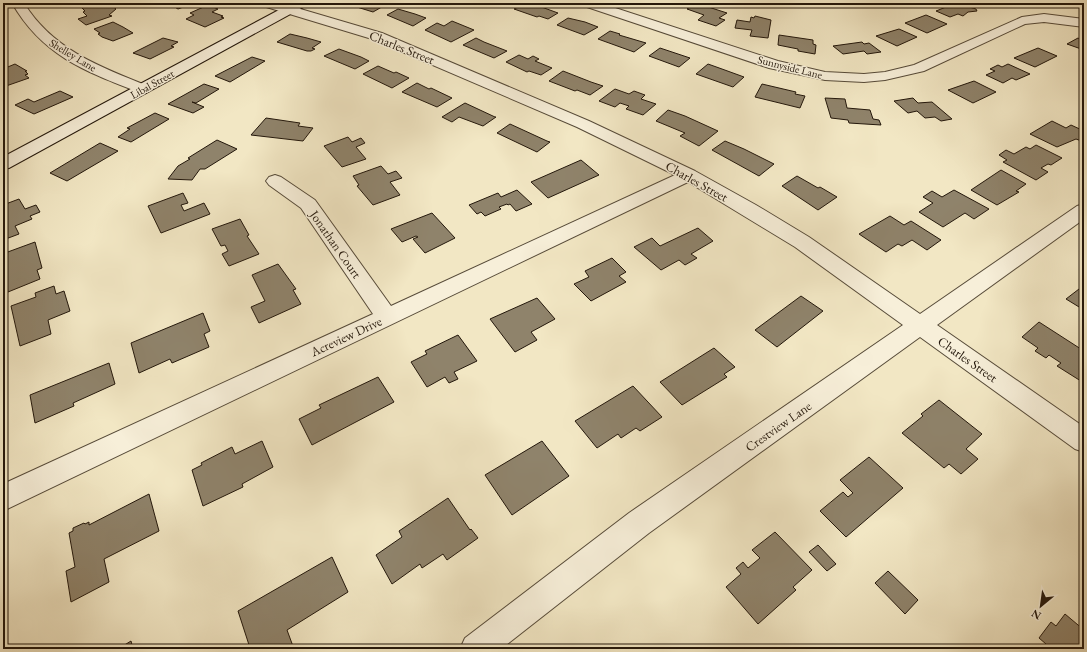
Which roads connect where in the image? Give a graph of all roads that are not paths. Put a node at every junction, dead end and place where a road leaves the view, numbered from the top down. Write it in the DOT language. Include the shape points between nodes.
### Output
graph roads {
  1 [pos="18,3"];
  2 [pos="267,3"];
  3 [pos="588,3"];
  4 [pos="295,6"];
  5 [pos="1084,23"];
  6 [pos="143,89"];
  7 [pos="3,164"];
  8 [pos="689,175"];
  9 [pos="275,182"];
  10 [pos="1084,210"];
  11 [pos="387,317"];
  12 [pos="920,325"];
  13 [pos="1084,441"];
  14 [pos="3,498"];
  15 [pos="480,648"];
  1 -- 6 [label="street, Shelley Lane" via="30,22 58,48 101,72"];
  2 -- 4 [label="street, Charles Street"];
  3 -- 5 [label="street, Sunnyside Lane" via="785,68 844,78 885,76 919,68 1022,21 1044,18"];
  4 -- 6 [label="street, Libal Street"];
  4 -- 8 [label="street, Charles Street" via="377,36 583,124"];
  6 -- 7 [label="street, Libal Street"];
  8 -- 11 [label="street, Acreview Drive"];
  8 -- 12 [label="street, Charles Street" via="802,242"];
  9 -- 11 [label="street, Jonathan Court" via="308,204"];
  10 -- 12 [label="street, Crestview Lane"];
  11 -- 14 [label="street, Acreview Drive"];
  12 -- 13 [label="street, Charles Street"];
  12 -- 15 [label="street, Crestview Lane" via="639,523"];
}
